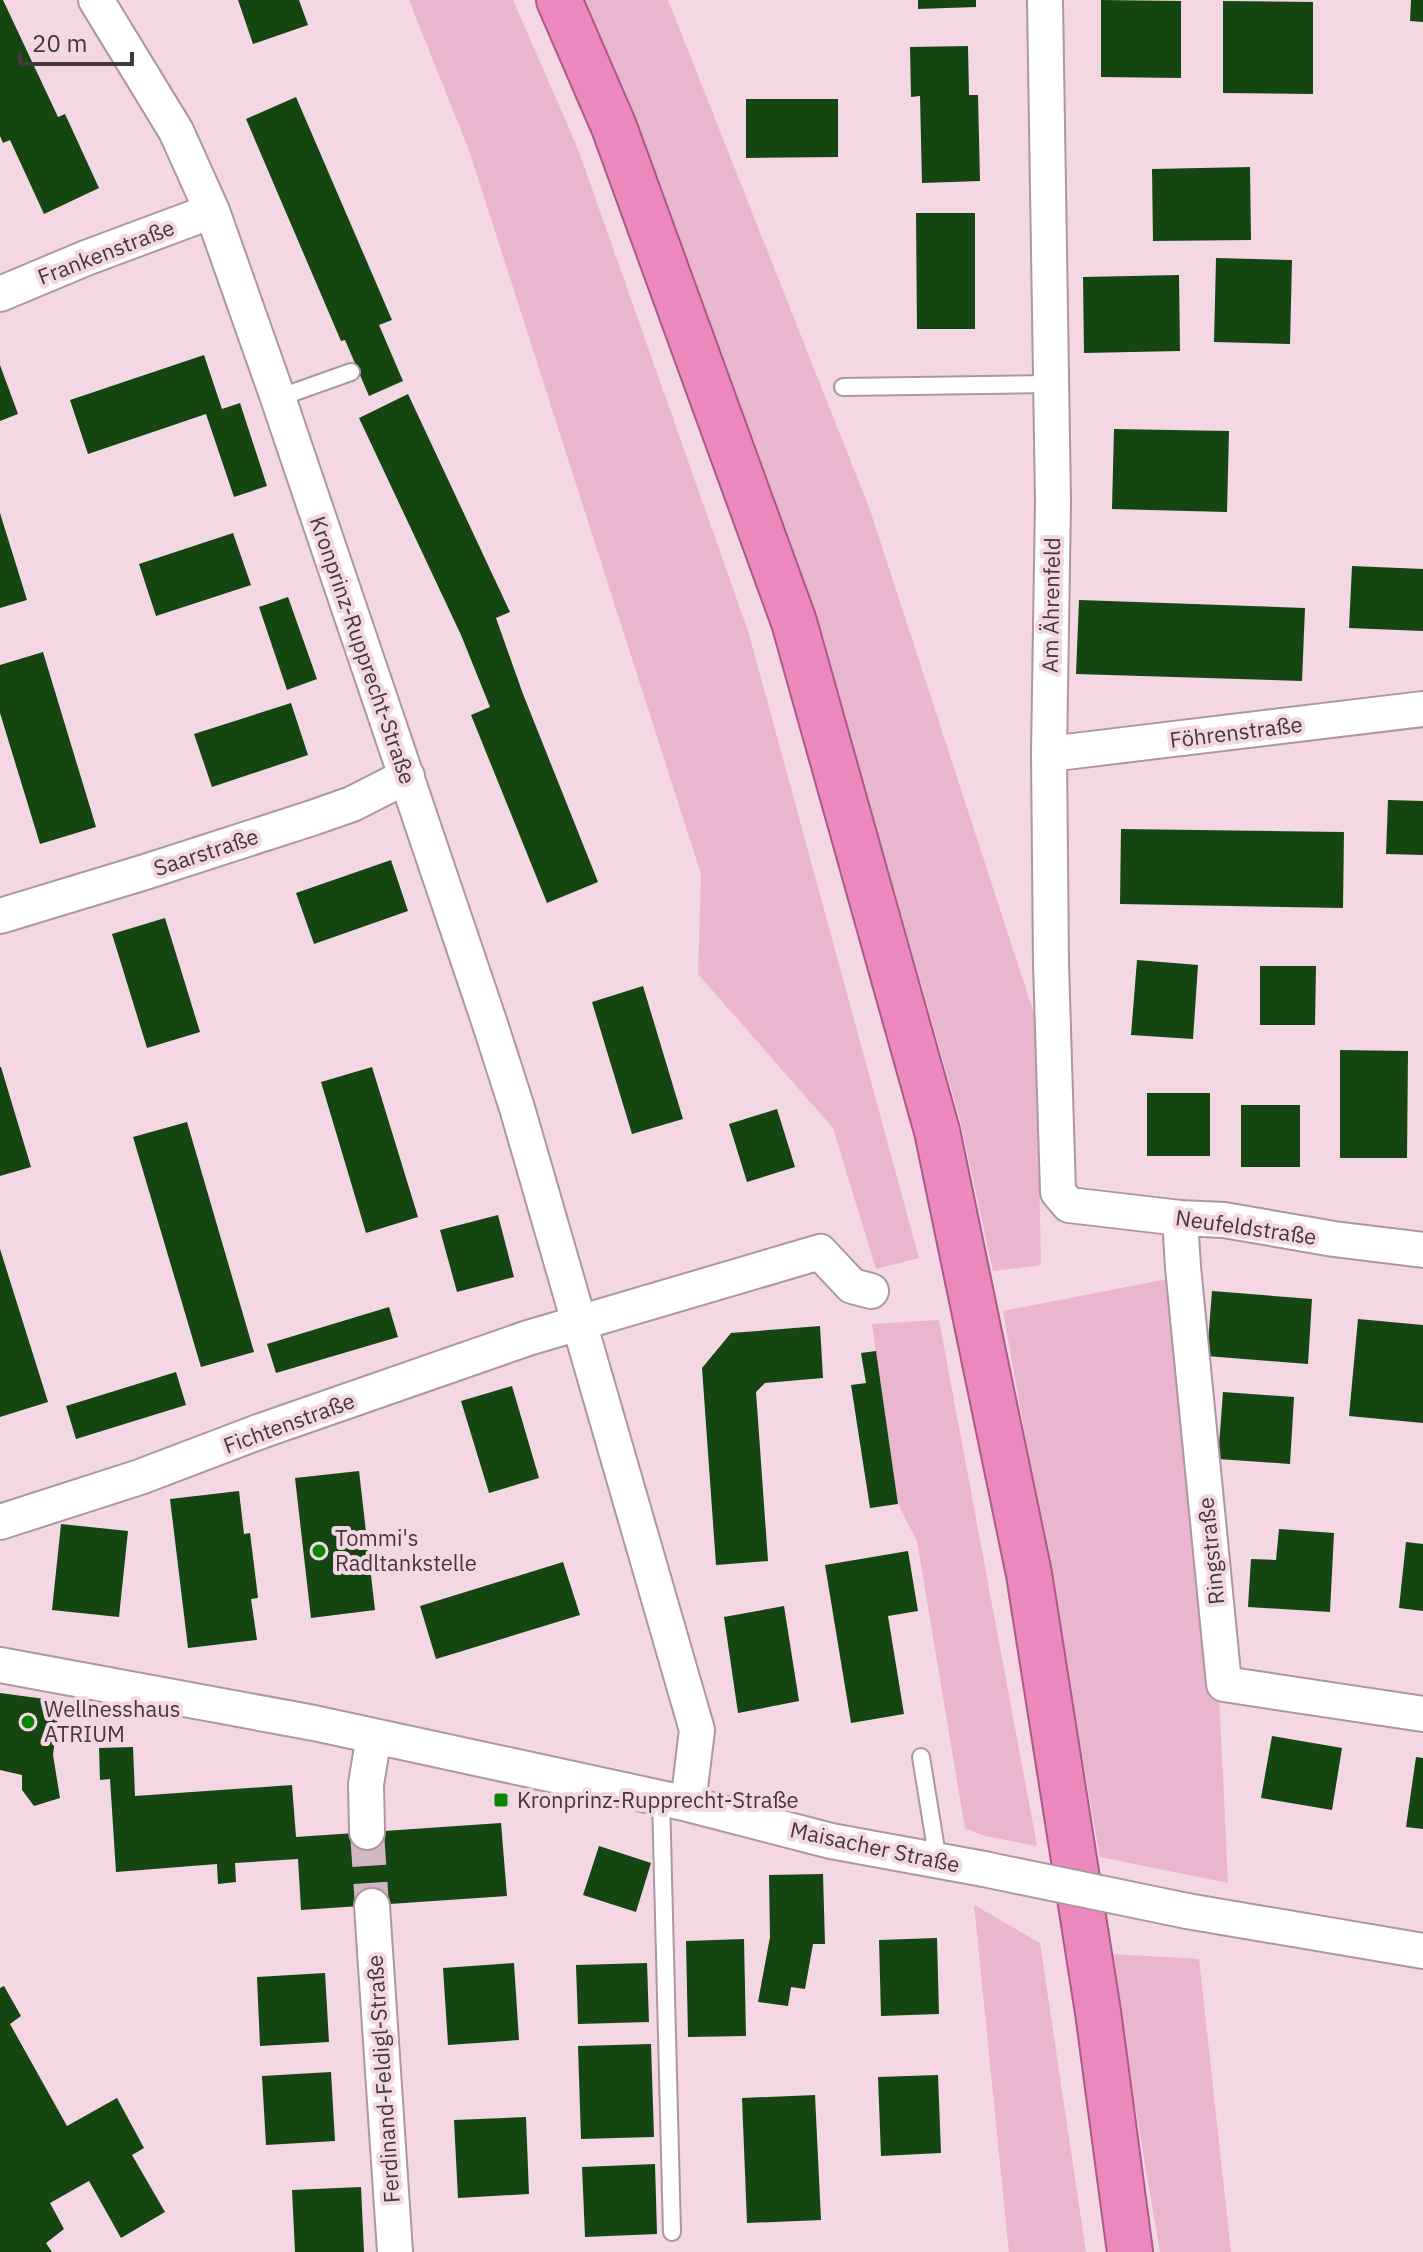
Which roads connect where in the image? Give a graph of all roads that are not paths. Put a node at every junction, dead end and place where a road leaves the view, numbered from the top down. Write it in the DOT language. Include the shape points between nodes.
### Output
graph roads {
  1 [pos="96,0"];
  2 [pos="559,0"];
  3 [pos="1045,0"];
  4 [pos="212,211"];
  5 [pos="0,294"];
  6 [pos="351,372"];
  7 [pos="1051,384"];
  8 [pos="843,387"];
  9 [pos="278,398"];
  10 [pos="1423,709"];
  11 [pos="1049,754"];
  12 [pos="407,776"];
  13 [pos="0,916"];
  14 [pos="1069,1205"];
  15 [pos="1180,1218"];
  16 [pos="1423,1250"];
  17 [pos="871,1291"];
  18 [pos="577,1322"];
  19 [pos="0,1522"];
  20 [pos="0,1665"];
  21 [pos="1423,1714"];
  22 [pos="374,1736"];
  23 [pos="921,1757"];
  24 [pos="674,1801"];
  25 [pos="367,1832"];
  26 [pos="938,1861"];
  27 [pos="372,1906"];
  28 [pos="1423,1951"];
  29 [pos="672,2232"];
  30 [pos="395,2252"];
  31 [pos="1130,2252"];
  1 -- 4 [label="street, Kronprinz-Rupprecht-Straße" via="176,131"];
  2 -- 31 [label="highway" via="614,127 794,622 937,1131 1029,1574"];
  3 -- 7 [label="street, Am Ährenfeld"];
  4 -- 5 [label="street, Frankenstraße"];
  4 -- 9 [label="street, Kronprinz-Rupprecht-Straße"];
  6 -- 9 [label="lane"];
  7 -- 8 [label="lane"];
  7 -- 11 [label="street, Am Ährenfeld"];
  9 -- 12 [label="street, Kronprinz-Rupprecht-Straße"];
  10 -- 11 [label="street, Föhrenstraße"];
  11 -- 14 [label="street, Am Ährenfeld" via="1058,1192"];
  12 -- 13 [label="street, Saarstraße" via="312,818"];
  12 -- 18 [label="street, Kronprinz-Rupprecht-Straße" via="508,1079"];
  14 -- 15 [label="street, Neufeldstraße"];
  15 -- 16 [label="street, Neufeldstraße"];
  15 -- 21 [label="street, Ringstraße" via="1224,1684"];
  17 -- 18 [label="street" via="852,1286 820,1252"];
  18 -- 19 [label="street, Fichtenstraße"];
  18 -- 24 [label="street, Kronprinz-Rupprecht-Straße" via="697,1730"];
  20 -- 22 [label="street, Maisacher Straße"];
  22 -- 24 [label="street, Maisacher Straße"];
  22 -- 25 [label="street" via="366,1784"];
  23 -- 26 [label="lane"];
  24 -- 26 [label="street, Maisacher Straße" via="831,1841"];
  24 -- 29 [label="lane"];
  26 -- 28 [label="street, Maisacher Straße, bridge"];
  27 -- 30 [label="street, Ferdinand-Feldigl-Straße"];
}
